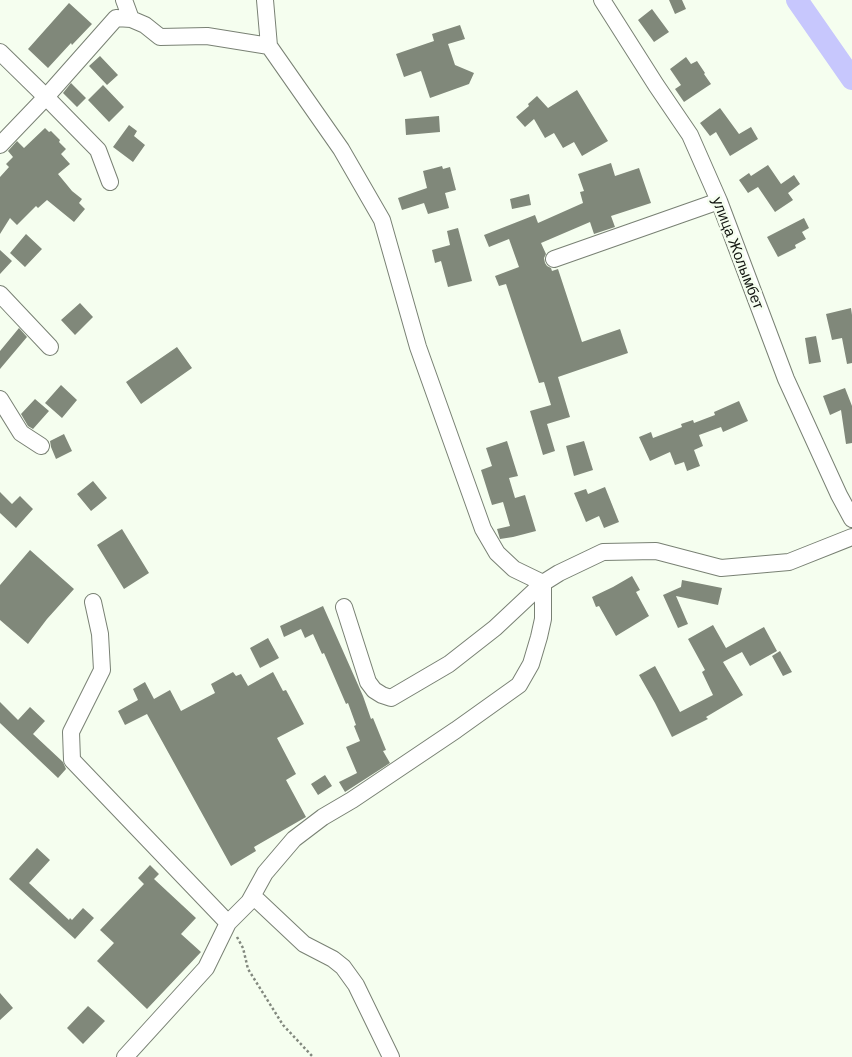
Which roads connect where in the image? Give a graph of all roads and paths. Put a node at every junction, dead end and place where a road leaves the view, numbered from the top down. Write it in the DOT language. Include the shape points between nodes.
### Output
graph roads {
  1 [pos="124,0"];
  2 [pos="265,0"];
  3 [pos="602,0"];
  4 [pos="131,19"];
  5 [pos="269,46"];
  6 [pos="0,52"];
  7 [pos="46,97"];
  8 [pos="0,145"];
  9 [pos="110,182"];
  10 [pos="719,201"];
  11 [pos="554,260"];
  12 [pos="0,294"];
  13 [pos="50,347"];
  14 [pos="0,399"];
  15 [pos="41,446"];
  16 [pos="852,519"];
  17 [pos="852,538"];
  18 [pos="543,584"];
  19 [pos="93,602"];
  20 [pos="344,607"];
  21 [pos="253,896"];
  22 [pos="228,923"];
  23 [pos="125,1057"];
  24 [pos="313,1057"];
  25 [pos="390,1057"];
  1 -- 4 [label="street"];
  2 -- 5 [label="street"];
  3 -- 10 [label="street, улица Жолымбет" via="690,135"];
  4 -- 5 [label="street" via="145,25 160,38 207,36"];
  4 -- 7 [label="street" via="116,18"];
  5 -- 18 [label="street" via="341,149 382,220 418,347 483,529 497,553 514,569"];
  6 -- 7 [label="street"];
  7 -- 8 [label="street"];
  7 -- 9 [label="street" via="98,150"];
  10 -- 11 [label="street"];
  10 -- 16 [label="street, улица Жолымбет" via="786,379"];
  12 -- 13 [label="street"];
  14 -- 15 [label="street" via="21,432"];
  17 -- 18 [label="street" via="789,562 721,568 656,551 603,552"];
  18 -- 20 [label="street" via="449,664 391,698 374,690 368,682"];
  18 -- 21 [label="street" via="541,628 520,685 294,839 265,873"];
  19 -- 22 [label="street" via="100,634 102,670 71,732 72,760"];
  21 -- 22 [label="street"];
  21 -- 25 [label="street" via="304,944 343,967 356,984"];
  22 -- 23 [label="street" via="206,968"];
  22 -- 24 [label="path" via="243,948 248,969 283,1025"];
}
